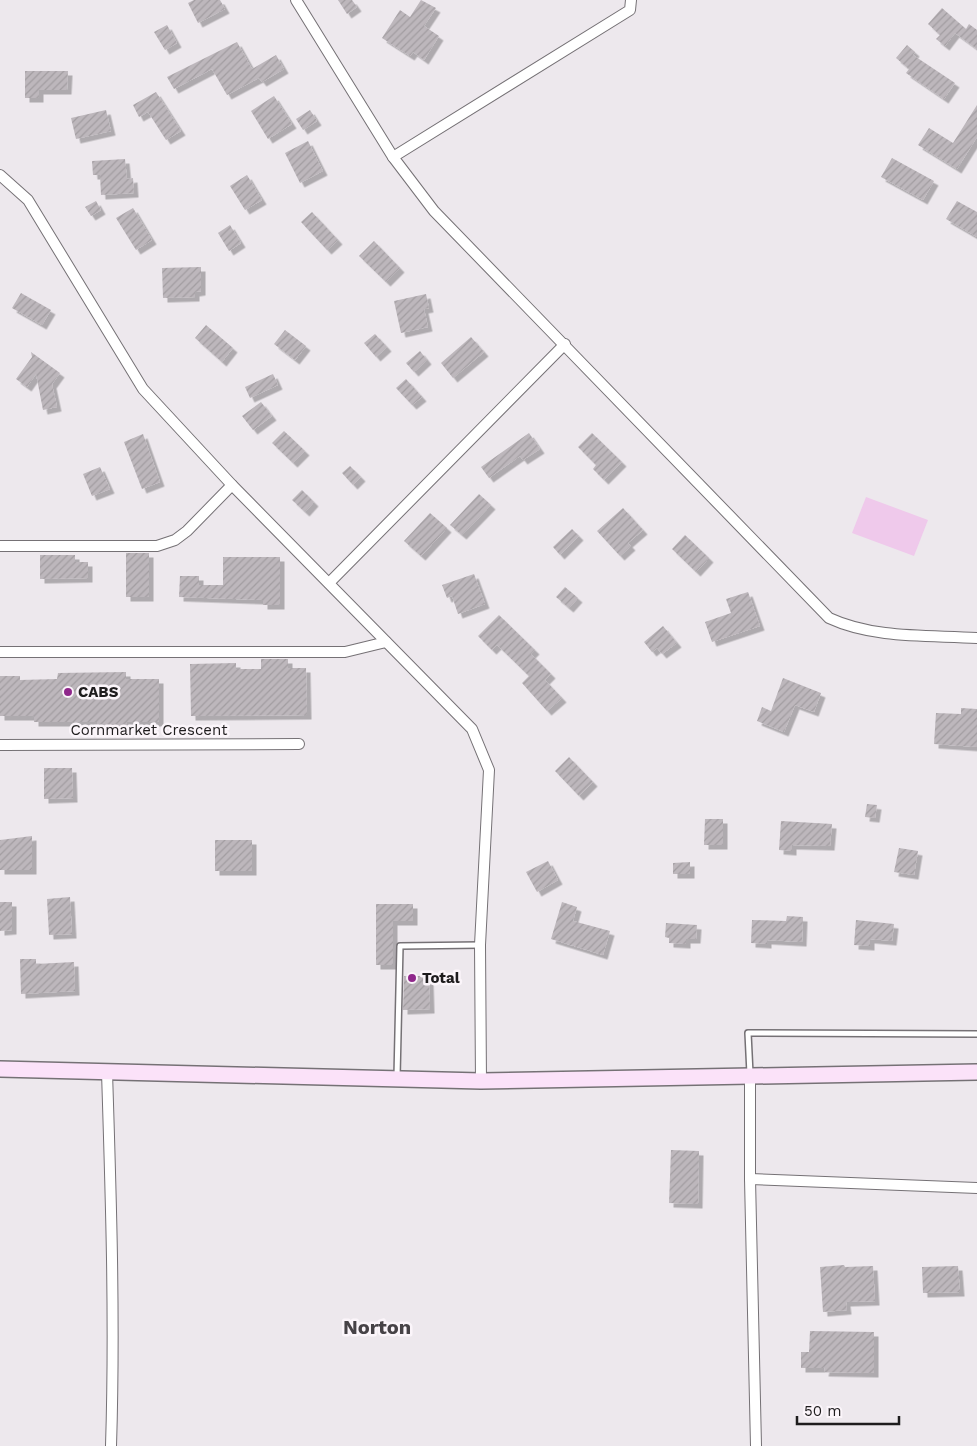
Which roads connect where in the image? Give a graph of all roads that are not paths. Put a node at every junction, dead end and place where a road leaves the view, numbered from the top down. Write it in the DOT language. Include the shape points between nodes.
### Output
graph roads {
  1 [pos="296,0"];
  2 [pos="631,0"];
  3 [pos="393,157"];
  4 [pos="0,175"];
  5 [pos="565,344"];
  6 [pos="232,485"];
  7 [pos="0,546"];
  8 [pos="329,583"];
  9 [pos="977,638"];
  10 [pos="386,642"];
  11 [pos="0,652"];
  12 [pos="299,744"];
  13 [pos="0,745"];
  14 [pos="480,945"];
  15 [pos="977,1034"];
  16 [pos="0,1069"];
  17 [pos="107,1072"];
  18 [pos="977,1072"];
  19 [pos="750,1076"];
  20 [pos="397,1077"];
  21 [pos="482,1081"];
  22 [pos="750,1179"];
  23 [pos="977,1188"];
  24 [pos="111,1446"];
  25 [pos="756,1446"];
  1 -- 3 [label="street"];
  2 -- 3 [label="street" via="630,10"];
  3 -- 5 [label="street" via="434,210"];
  4 -- 6 [label="street" via="28,200 143,389"];
  5 -- 8 [label="street"];
  5 -- 9 [label="street" via="829,618 846,626 871,631"];
  6 -- 7 [label="street" via="187,531 175,540 157,546"];
  6 -- 8 [label="street"];
  8 -- 10 [label="street"];
  10 -- 11 [label="street" via="345,652"];
  10 -- 14 [label="street" via="472,729 489,770"];
  12 -- 13 [label="street, Cornmarket Crescent"];
  14 -- 20 [label="lane" via="400,946"];
  14 -- 21 [label="street"];
  15 -- 19 [label="lane" via="748,1033"];
  16 -- 17 [label="street"];
  17 -- 20 [label="street"];
  17 -- 24 [label="street" via="112,1228"];
  18 -- 19 [label="street"];
  19 -- 21 [label="street"];
  19 -- 22 [label="street"];
  20 -- 21 [label="street"];
  22 -- 23 [label="street"];
  22 -- 25 [label="street"];
}
